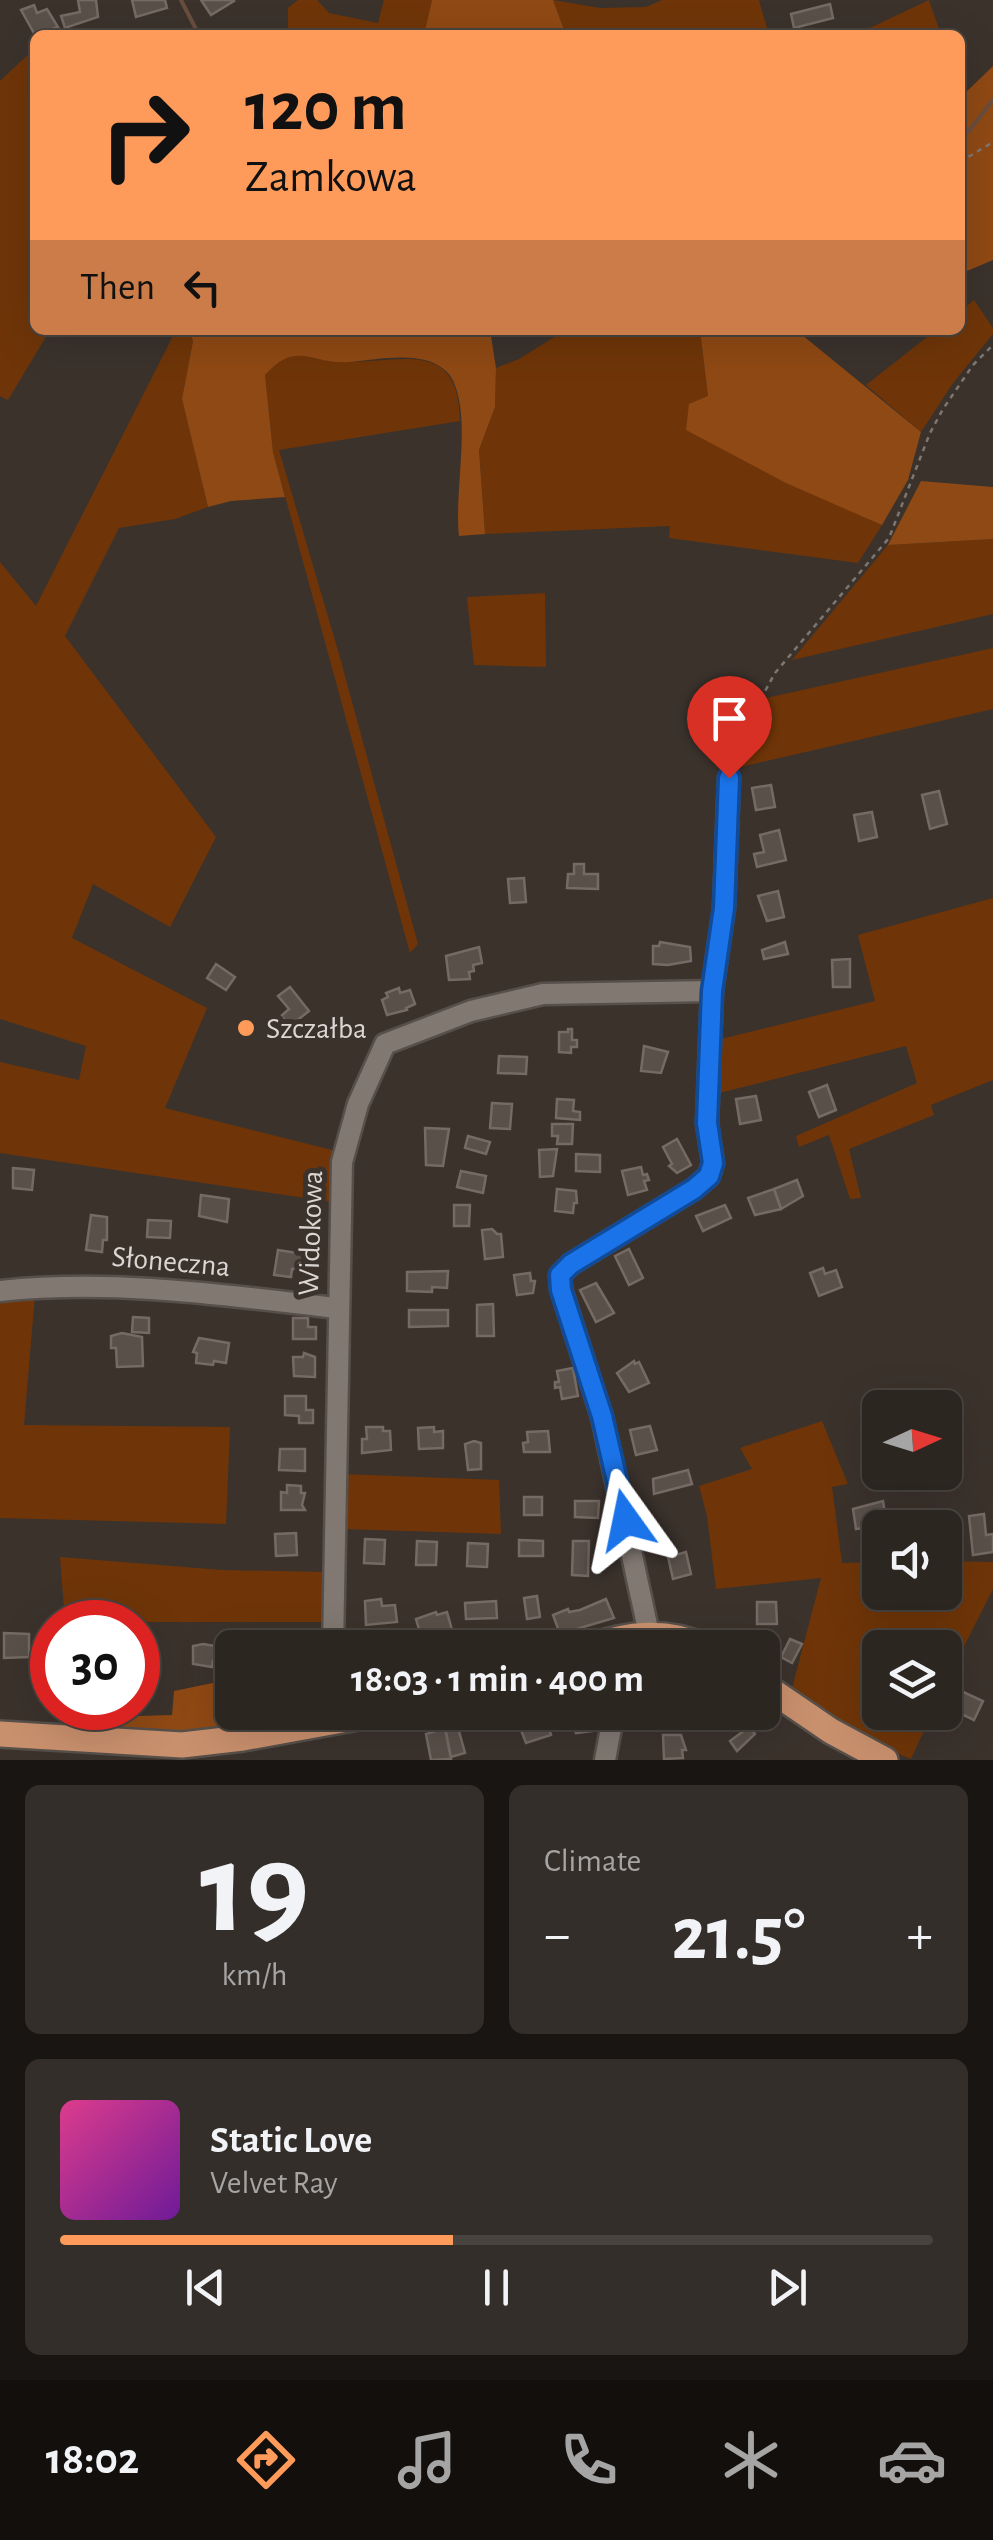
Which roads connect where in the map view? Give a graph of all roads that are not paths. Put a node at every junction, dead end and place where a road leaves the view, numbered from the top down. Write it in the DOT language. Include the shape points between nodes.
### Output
graph roads {
  1 [pos="729,778"];
  2 [pos="712,991"];
  3 [pos="0,1292"];
  4 [pos="337,1308"];
  5 [pos="334,1630"];
  6 [pos="648,1630"];
  7 [pos="780,1696"];
  8 [pos="262,1730"];
  9 [pos="610,1730"];
  10 [pos="0,1734"];
  11 [pos="604,1760"];
  12 [pos="885,1760"];
  1 -- 2 [label="street" via="724,908"];
  2 -- 4 [label="street, Widokowa" via="543,994 384,1044 342,1162"];
  2 -- 6 [label="street" via="709,1176 560,1275 602,1416"];
  3 -- 4 [label="street, Słoneczna" via="154,1286"];
  4 -- 5 [label="street, Widokowa"];
  7 -- 12 [label="main road"];
  8 -- 10 [label="main road" via="182,1744"];
  9 -- 11 [label="street"];
}
